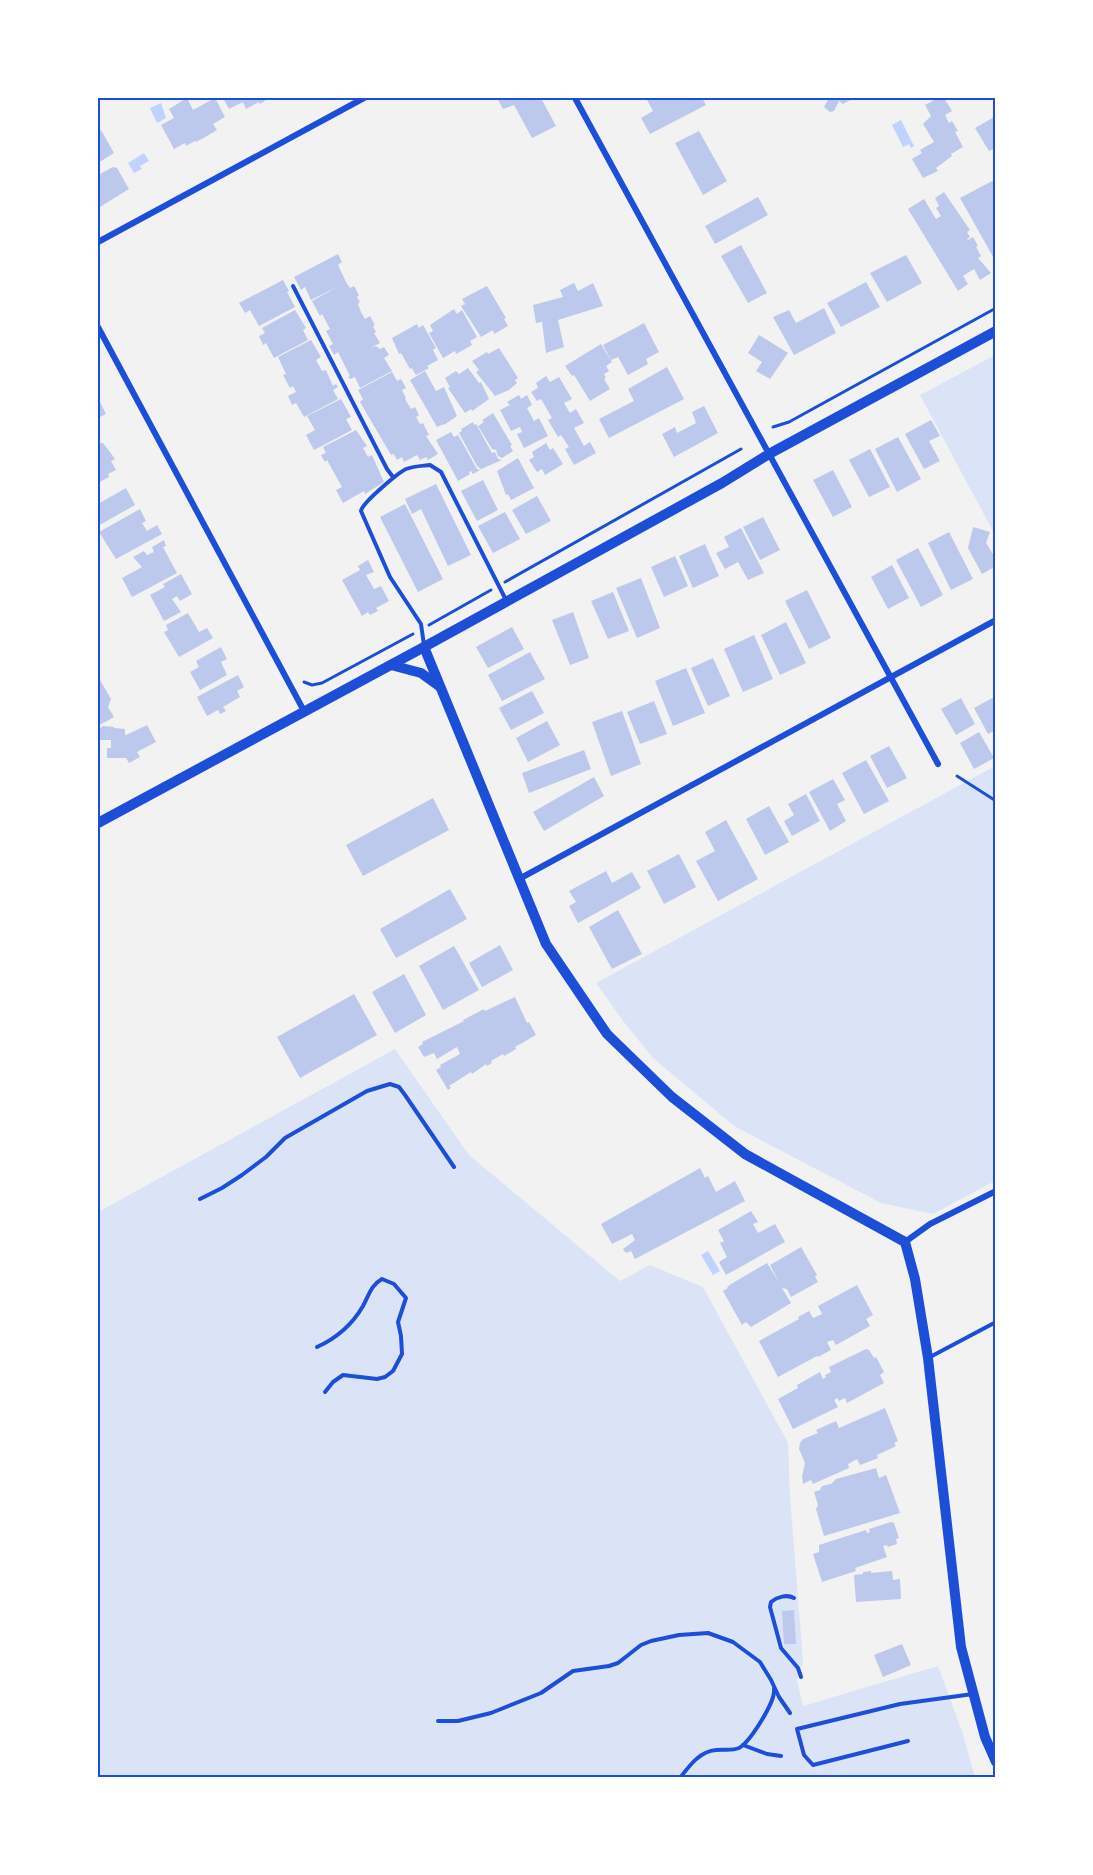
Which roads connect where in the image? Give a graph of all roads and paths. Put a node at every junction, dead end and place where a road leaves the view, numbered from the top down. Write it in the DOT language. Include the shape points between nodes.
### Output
graph roads {
  1 [pos="364,98"];
  2 [pos="575,98"];
  3 [pos="98,242"];
  4 [pos="293,286"];
  5 [pos="996,308"];
  6 [pos="98,327"];
  7 [pos="996,331"];
  8 [pos="773,427"];
  9 [pos="741,448"];
  10 [pos="770,454"];
  11 [pos="393,477"];
  12 [pos="498,586"];
  13 [pos="507,601"];
  14 [pos="996,620"];
  15 [pos="422,630"];
  16 [pos="424,647"];
  17 [pos="392,665"];
  18 [pos="891,678"];
  19 [pos="304,682"];
  20 [pos="440,686"];
  21 [pos="304,711"];
  22 [pos="938,764"];
  23 [pos="957,776"];
  24 [pos="996,801"];
  25 [pos="98,823"];
  26 [pos="518,879"];
  27 [pos="453,1167"];
  28 [pos="996,1191"];
  29 [pos="200,1199"];
  30 [pos="905,1242"];
  31 [pos="996,1322"];
  32 [pos="317,1347"];
  33 [pos="928,1358"];
  34 [pos="325,1392"];
  35 [pos="794,1598"];
  36 [pos="801,1677"];
  37 [pos="771,1680"];
  38 [pos="974,1694"];
  39 [pos="790,1713"];
  40 [pos="438,1721"];
  41 [pos="908,1741"];
  42 [pos="743,1745"];
  43 [pos="781,1756"];
  44 [pos="996,1762"];
  45 [pos="680,1778"];
  1 -- 3 [label="street"];
  2 -- 10 [label="street"];
  4 -- 11 [label="lane"];
  5 -- 8 [label="path" via="789,422"];
  6 -- 21 [label="street"];
  7 -- 10 [label="street"];
  9 -- 12 [label="path"];
  10 -- 13 [label="street"];
  10 -- 18 [label="street"];
  11 -- 12 [label="lane" via="419,466 430,465 441,472"];
  11 -- 15 [label="lane" via="361,511 390,577"];
  12 -- 13 [label="lane"];
  12 -- 15 [label="path"];
  13 -- 16 [label="street"];
  14 -- 18 [label="street"];
  15 -- 16 [label="lane"];
  15 -- 19 [label="path" via="322,683"];
  16 -- 17 [label="street"];
  16 -- 20 [label="street"];
  17 -- 20 [label="street" via="421,674"];
  17 -- 21 [label="street"];
  18 -- 22 [label="street"];
  18 -- 26 [label="street"];
  20 -- 26 [label="street"];
  21 -- 25 [label="street"];
  23 -- 24 [label="path"];
  26 -- 30 [label="street" via="546,944 593,1015 607,1034 672,1097 745,1154"];
  27 -- 29 [label="lane" via="399,1087 385,1084 291,1134 242,1175"];
  28 -- 30 [label="street" via="930,1224"];
  30 -- 33 [label="street"];
  31 -- 33 [label="lane"];
  32 -- 34 [label="lane" via="350,1324 375,1283 382,1279 394,1284 406,1298 398,1322 402,1354 393,1371 377,1379 343,1375"];
  33 -- 38 [label="street" via="961,1647"];
  35 -- 36 [label="lane" via="780,1598 771,1602 770,1607 781,1648"];
  37 -- 39 [label="lane"];
  37 -- 40 [label="lane" via="754,1656 726,1638 679,1635 641,1645 618,1663 573,1671 541,1693 491,1713"];
  37 -- 42 [label="lane" via="775,1695 772,1703"];
  38 -- 41 [label="lane" via="900,1704 797,1729 804,1755 813,1765"];
  38 -- 44 [label="street"];
  42 -- 43 [label="lane"];
  42 -- 45 [label="lane" via="738,1749 710,1750 689,1765"];
}
